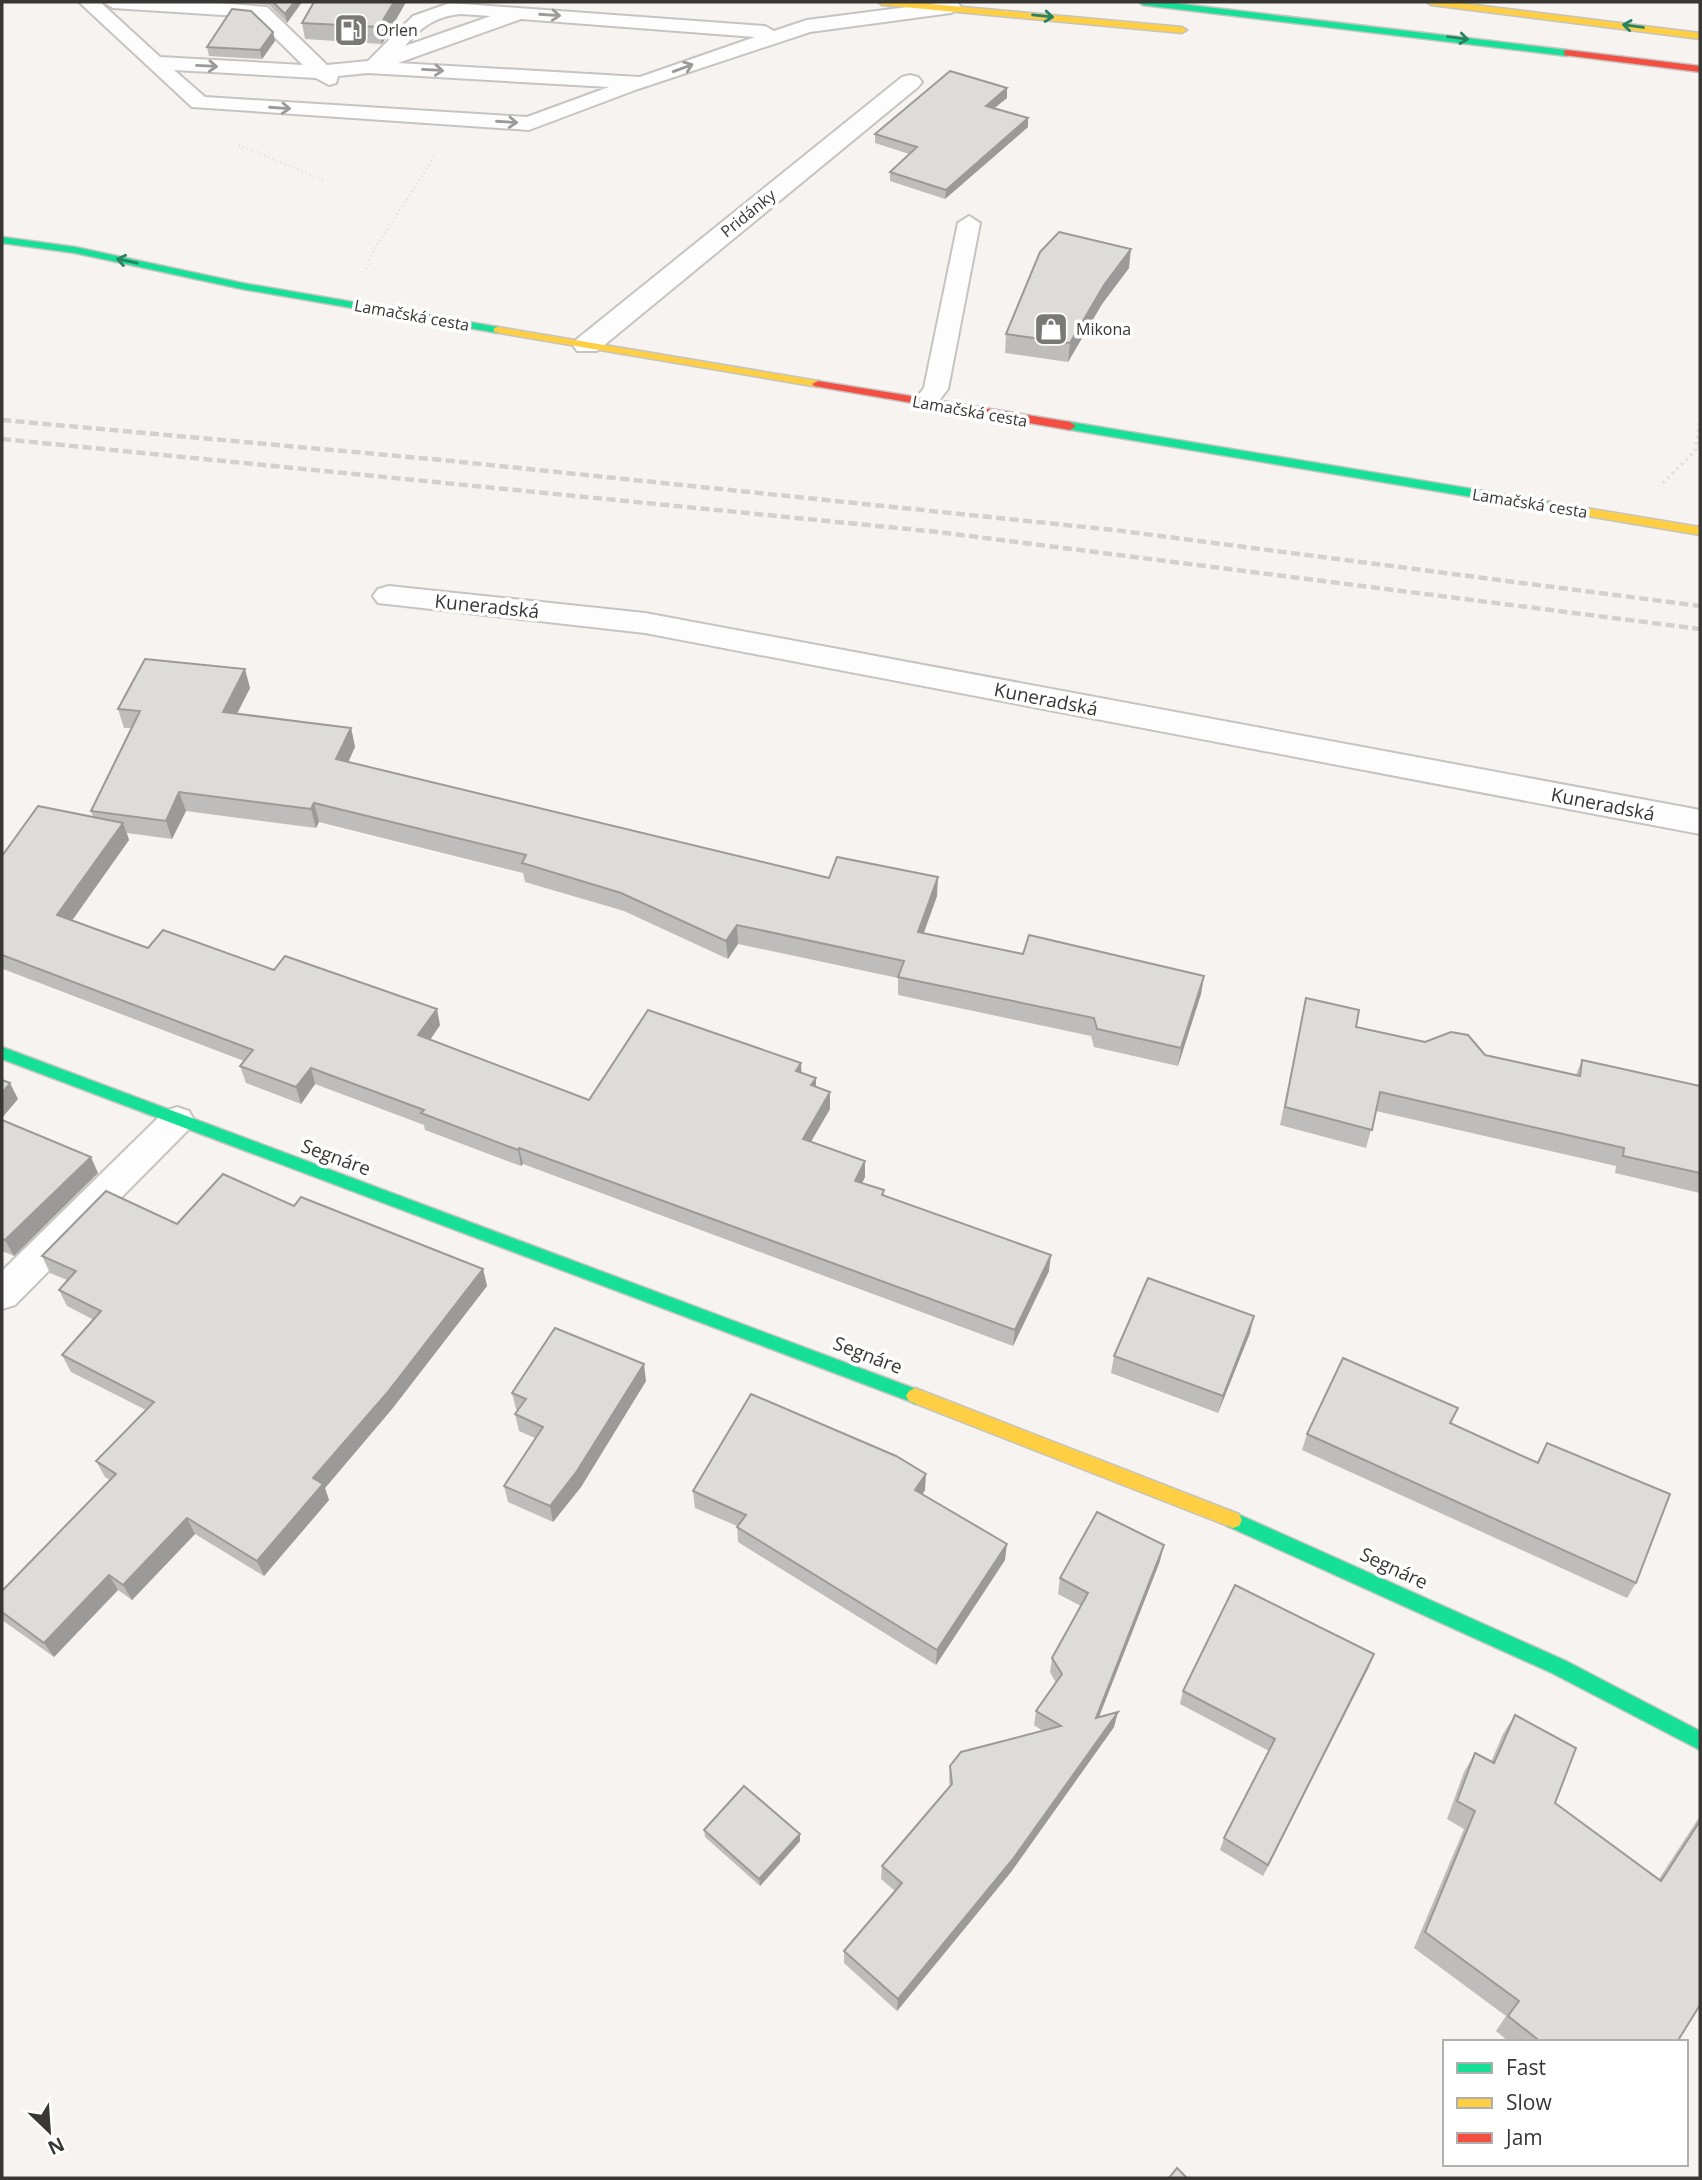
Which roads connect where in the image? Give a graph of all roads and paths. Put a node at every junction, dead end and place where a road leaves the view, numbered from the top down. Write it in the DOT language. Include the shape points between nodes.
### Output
graph roads {
  1 [pos="89,2"];
  2 [pos="113,2"];
  3 [pos="882,2"];
  4 [pos="1143,2"];
  5 [pos="1431,2"];
  6 [pos="951,7"];
  7 [pos="519,13"];
  8 [pos="1391,29"];
  9 [pos="1203,30"];
  10 [pos="1230,30"];
  11 [pos="778,33"];
  12 [pos="1700,36"];
  13 [pos="154,63"];
  14 [pos="369,67"];
  15 [pos="1700,69"];
  16 [pos="321,72"];
  17 [pos="910,82"];
  18 [pos="642,83"];
  19 [pos="372,114"];
  20 [pos="969,223"];
  21 [pos="2,240"];
  22 [pos="132,279"];
  23 [pos="242,286"];
  24 [pos="587,345"];
  25 [pos="924,403"];
  26 [pos="1700,419"];
  27 [pos="1659,487"];
  28 [pos="1700,531"];
  29 [pos="389,596"];
  30 [pos="1700,822"];
  31 [pos="2,1053"];
  32 [pos="177,1120"];
  33 [pos="2,1294"];
  34 [pos="1700,1741"];
  1 -- 13 [label="lane"];
  2 -- 16 [label="lane" via="260,11"];
  3 -- 6 [label="main road"];
  4 -- 8 [label="main road"];
  12 -- 5 [label="main road, one-way"];
  6 -- 9 [label="main road, one-way"];
  6 -- 11 [label="lane"];
  7 -- 11 [label="lane, one-way"];
  7 -- 14 [label="lane"];
  7 -- 14 [label="lane" via="442,9 418,20 398,45"];
  8 -- 10 [label="main road"];
  8 -- 15 [label="main road, one-way"];
  18 -- 11 [label="lane, one-way"];
  13 -- 16 [label="lane, one-way"];
  13 -- 19 [label="lane, one-way" via="199,103"];
  14 -- 16 [label="lane"];
  14 -- 18 [label="lane, one-way"];
  16 -- 19 [label="lane"];
  17 -- 24 [label="street, Pridánky"];
  19 -- 18 [label="lane, one-way" via="529,124"];
  20 -- 25 [label="lane" via="936,390"];
  23 -- 21 [label="main road, Lamačská cesta, one-way" via="75,250"];
  22 -- 23 [label="main road, Lamačská cesta"];
  23 -- 24 [label="main road, Lamačská cesta"];
  24 -- 25 [label="main road, Lamačská cesta"];
  25 -- 28 [label="main road, Lamačská cesta"];
  26 -- 27 [label="path" via="1695,451"];
  29 -- 30 [label="street, Kuneradská" via="645,623"];
  31 -- 32 [label="main road, Segnáre"];
  32 -- 33 [label="lane"];
  32 -- 34 [label="main road, Segnáre" via="857,1373 1269,1534 1559,1667"];
}
